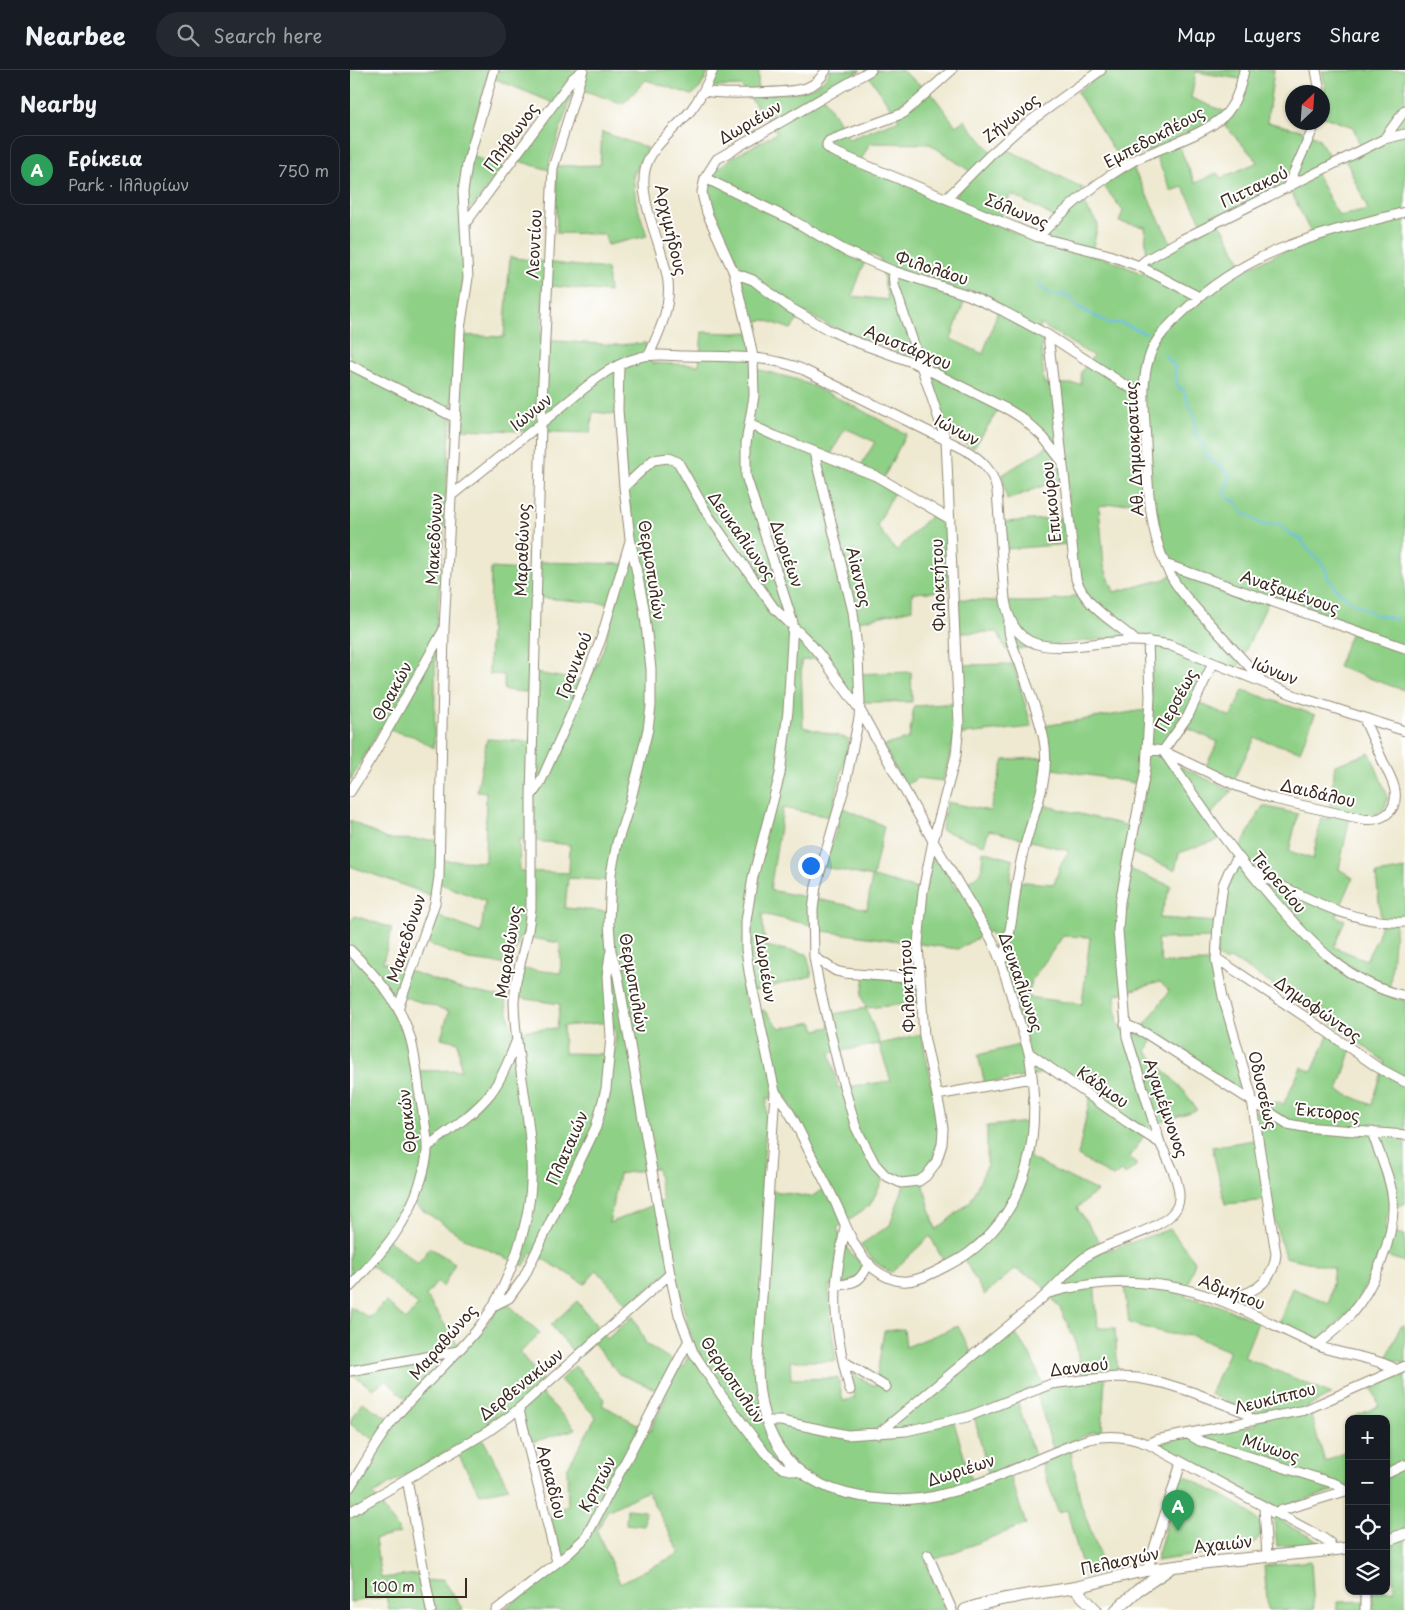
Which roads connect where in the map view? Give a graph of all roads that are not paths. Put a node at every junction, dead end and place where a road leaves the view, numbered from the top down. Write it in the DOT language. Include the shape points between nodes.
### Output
graph roads {
  1 [pos="494,70"];
  2 [pos="583,70"];
  3 [pos="713,70"];
  4 [pos="826,70"];
  5 [pos="871,70"];
  6 [pos="952,70"];
  7 [pos="1102,70"];
  8 [pos="1244,70"];
  9 [pos="1316,70"];
  10 [pos="1319,85"];
  11 [pos="704,91"];
  12 [pos="1405,110"];
  13 [pos="1312,130"];
  14 [pos="1405,134"];
  15 [pos="1384,139"];
  16 [pos="705,178"];
  17 [pos="1287,188"];
  18 [pos="947,198"];
  19 [pos="1405,212"];
  20 [pos="466,224"];
  21 [pos="1038,237"];
  22 [pos="1139,266"];
  23 [pos="893,271"];
  24 [pos="734,273"];
  25 [pos="1199,297"];
  26 [pos="1048,335"];
  27 [pos="649,355"];
  28 [pos="753,358"];
  29 [pos="350,365"];
  30 [pos="619,365"];
  31 [pos="922,367"];
  32 [pos="1144,396"];
  33 [pos="456,418"];
  34 [pos="541,424"];
  35 [pos="749,424"];
  36 [pos="946,440"];
  37 [pos="814,452"];
  38 [pos="1061,460"];
  39 [pos="624,487"];
  40 [pos="452,495"];
  41 [pos="950,519"];
  42 [pos="630,538"];
  43 [pos="1165,564"];
  44 [pos="1009,620"];
  45 [pos="793,628"];
  46 [pos="444,629"];
  47 [pos="1136,641"];
  48 [pos="1148,641"];
  49 [pos="1405,648"];
  50 [pos="1213,663"];
  51 [pos="1266,685"];
  52 [pos="860,710"];
  53 [pos="1364,720"];
  54 [pos="1405,732"];
  55 [pos="1148,749"];
  56 [pos="1163,751"];
  57 [pos="350,792"];
  58 [pos="530,796"];
  59 [pos="933,840"];
  60 [pos="1238,857"];
  61 [pos="1247,868"];
  62 [pos="1405,922"];
  63 [pos="350,950"];
  64 [pos="611,951"];
  65 [pos="814,957"];
  66 [pos="1216,958"];
  67 [pos="1001,962"];
  68 [pos="920,979"];
  69 [pos="1405,996"];
  70 [pos="398,1009"];
  71 [pos="1126,1024"];
  72 [pos="518,1039"];
  73 [pos="1029,1053"];
  74 [pos="1032,1078"];
  75 [pos="1405,1082"];
  76 [pos="775,1092"];
  77 [pos="937,1095"];
  78 [pos="1252,1101"];
  79 [pos="1372,1132"];
  80 [pos="1405,1135"];
  81 [pos="1160,1143"];
  82 [pos="428,1147"];
  83 [pos="845,1224"];
  84 [pos="869,1263"];
  85 [pos="670,1274"];
  86 [pos="350,1286"];
  87 [pos="836,1286"];
  88 [pos="1049,1293"];
  89 [pos="1219,1300"];
  90 [pos="493,1306"];
  91 [pos="688,1342"];
  92 [pos="1317,1345"];
  93 [pos="458,1351"];
  94 [pos="843,1361"];
  95 [pos="1405,1366"];
  96 [pos="1396,1370"];
  97 [pos="350,1371"];
  98 [pos="886,1387"];
  99 [pos="850,1390"];
  100 [pos="519,1410"];
  101 [pos="1252,1420"];
  102 [pos="766,1421"];
  103 [pos="878,1434"];
  104 [pos="1188,1434"];
  105 [pos="1148,1444"];
  106 [pos="1180,1463"];
  107 [pos="1405,1465"];
  108 [pos="800,1472"];
  109 [pos="1390,1472"];
  110 [pos="407,1479"];
  111 [pos="350,1487"];
  112 [pos="1345,1490"];
  113 [pos="1345,1492"];
  114 [pos="1264,1508"];
  115 [pos="350,1512"];
  116 [pos="1273,1513"];
  117 [pos="1405,1534"];
  118 [pos="1390,1540"];
  119 [pos="1345,1548"];
  120 [pos="1333,1550"];
  121 [pos="928,1555"];
  122 [pos="1267,1556"];
  123 [pos="557,1562"];
  124 [pos="1174,1567"];
  125 [pos="1147,1571"];
  126 [pos="1074,1588"];
  127 [pos="1365,1595"];
  128 [pos="431,1610"];
  129 [pos="496,1610"];
  130 [pos="952,1610"];
  131 [pos="964,1610"];
  132 [pos="1096,1610"];
  133 [pos="1116,1610"];
  134 [pos="1365,1610"];
  1 -- 20 [label="street, Μακεδόνων" via="464,180"];
  2 -- 20 [label="street, Πλήθωνος" via="572,78"];
  2 -- 34 [label="street, Λεοντίου" via="553,168"];
  3 -- 11 [label="street, Αρχιμήδους"];
  4 -- 11 [label="street" via="818,81 802,89"];
  5 -- 16 [label="street, Δωριέων" via="724,154 712,164"];
  6 -- 18 [label="street, Σόλωνος" via="907,111 826,145 832,151"];
  7 -- 18 [label="street, Ζήνωνος" via="1018,130"];
  8 -- 21 [label="street, Εμπεδοκλέους" via="1236,98 1219,120 1133,161 1096,185"];
  9 -- 10 [label="street"];
  11 -- 27 [label="street, Αρχιμήδους" via="654,151 645,170 646,197 665,264 668,288 664,318"];
  12 -- 15 [label="street, Πιττακού"];
  13 -- 17 [label="street"];
  14 -- 15 [label="street, Πιττακού"];
  15 -- 17 [label="street, Πιττακού"];
  16 -- 23 [label="street, Φιλολάου" via="794,221 844,250"];
  16 -- 24 [label="street, Δωριέων" via="704,206"];
  17 -- 22 [label="street, Πιττακού" via="1183,239"];
  18 -- 21 [label="street, Σόλωνος"];
  19 -- 25 [label="street, Αθ. Δημοκρατίας" via="1319,234 1280,248 1229,274"];
  20 -- 33 [label="street, Μακεδόνων" via="468,278 460,329"];
  21 -- 22 [label="street, Σόλωνος"];
  22 -- 25 [label="street, Σόλωνος"];
  23 -- 26 [label="street, Φιλολάου" via="968,295"];
  23 -- 31 [label="street, Φιλοκτήτου" via="894,285"];
  24 -- 28 [label="street, Δωριέων"];
  24 -- 31 [label="street, Αριστάρχου" via="753,280 787,306 834,332"];
  25 -- 32 [label="street, Αθ. Δημοκρατίας" via="1155,344 1146,365"];
  26 -- 32 [label="street, Φιλολάου"];
  26 -- 38 [label="street, Επικούρου"];
  27 -- 28 [label="street, Ιώνων"];
  27 -- 30 [label="street, Ιώνων"];
  28 -- 35 [label="street, Δωριέων" via="754,396"];
  28 -- 36 [label="street, Ιώνων" via="778,361 804,370"];
  29 -- 33 [label="street"];
  30 -- 34 [label="street, Ιώνων" via="604,373"];
  30 -- 39 [label="street, Θερμοπυλών" via="618,410"];
  31 -- 36 [label="street, Φιλοκτήτου"];
  31 -- 38 [label="street, Αριστάρχου" via="1016,414 1043,437"];
  32 -- 43 [label="street, Αθ. Δημοκρατίας" via="1150,509"];
  33 -- 40 [label="street, Μακεδόνων"];
  34 -- 40 [label="street, Ιώνων"];
  34 -- 58 [label="street, Μαραθώνος"];
  35 -- 37 [label="street"];
  35 -- 45 [label="street, Δωριέων" via="745,450 747,480"];
  36 -- 41 [label="street, Φιλοκτήτου"];
  36 -- 44 [label="street, Ιώνων" via="980,459 993,476"];
  37 -- 41 [label="street" via="876,476"];
  37 -- 52 [label="street, Aiαντος" via="853,612"];
  38 -- 47 [label="street, Επικούρου" via="1078,586 1093,606"];
  39 -- 42 [label="street, Θερμοπυλών"];
  39 -- 45 [label="street, Δευκαλίωνος" via="653,460 668,458 678,462 708,516 774,608"];
  40 -- 46 [label="street, Μακεδόνων"];
  41 -- 59 [label="street, Φιλοκτήτου" via="958,732 956,755"];
  42 -- 58 [label="street, Γρανικού" via="603,631 586,676 540,783"];
  42 -- 64 [label="street, Θερμοπυλών" via="647,634 651,706 643,752 613,858 609,924"];
  43 -- 49 [label="street, Αναξαμένους"];
  43 -- 51 [label="street, Αθ. Δημοκρατίας" via="1182,592"];
  44 -- 47 [label="street, Ιώνων" via="1023,637 1044,647"];
  44 -- 67 [label="street" via="1010,636 1043,734 1045,768 1020,861"];
  45 -- 52 [label="street, Δευκαλίωνος" via="820,655"];
  45 -- 76 [label="street, Δωριέων" via="780,774 753,877 746,921 749,972"];
  46 -- 57 [label="street, Θρακών"];
  46 -- 70 [label="street, Μακεδόνων" via="439,877 435,904"];
  47 -- 48 [label="street, Ιώνων"];
  48 -- 50 [label="street, Ιώνων" via="1178,648"];
  48 -- 55 [label="street, Αγαμέμνονος"];
  50 -- 51 [label="street, Ιώνων"];
  50 -- 56 [label="street, Περσέως" via="1188,716"];
  51 -- 53 [label="street, Ιώνων"];
  52 -- 59 [label="street, Δευκαλίωνος"];
  52 -- 65 [label="street, Φιλοκτήτου" via="838,810 816,886"];
  53 -- 54 [label="street, Ιώνων"];
  53 -- 56 [label="street, Δαιδάλου" via="1395,791 1392,809 1379,819 1363,819 1274,799 1237,786"];
  55 -- 56 [label="street, Δαιδάλου"];
  55 -- 71 [label="street, Αγαμέμνονος" via="1120,907 1119,939"];
  56 -- 60 [label="street, Τειρεσίου"];
  58 -- 72 [label="street, Μαραθώνος" via="530,917 515,991"];
  59 -- 67 [label="street, Δευκαλίωνος" via="983,924"];
  59 -- 68 [label="street, Φιλοκτήτου" via="921,908"];
  60 -- 61 [label="street, Τειρεσίου"];
  60 -- 66 [label="street, Οδυσσέως" via="1223,885"];
  61 -- 62 [label="street" via="1336,911 1374,920"];
  61 -- 69 [label="street, Τειρεσίου" via="1295,924 1334,962 1371,985"];
  63 -- 70 [label="street, Θρακών" via="382,985"];
  64 -- 85 [label="street, Θερμοπυλών"];
  64 -- 90 [label="street, Πλαταιών" via="607,976 611,1037 606,1089 596,1126 524,1277 509,1298"];
  65 -- 68 [label="street" via="844,973"];
  65 -- 77 [label="street, Φιλοκτήτου" via="818,985 856,1128 869,1156 890,1178 901,1182 918,1181 936,1163 943,1136"];
  66 -- 75 [label="street, Δημοφώντος" via="1377,1067"];
  66 -- 78 [label="street, Οδυσσέως"];
  67 -- 73 [label="street, Δευκαλίωνος"];
  68 -- 77 [label="street, Φιλοκτήτου" via="924,1036"];
  70 -- 82 [label="street, Θρακών" via="414,1055"];
  71 -- 78 [label="street, Έκτορος"];
  71 -- 81 [label="street, Αγαμέμνονος" via="1130,1048"];
  72 -- 82 [label="street" via="490,1094"];
  72 -- 90 [label="street, Μαραθώνος" via="530,1149 530,1192 514,1256"];
  73 -- 74 [label="street, Δευκαλίωνος"];
  73 -- 81 [label="street, Κάδμου"];
  74 -- 77 [label="street"];
  74 -- 84 [label="street, Δευκαλίωνος" via="1034,1125 1027,1168 1011,1205 988,1236 961,1258 916,1280 892,1280"];
  76 -- 83 [label="street, Δευκαλίωνος" via="790,1113"];
  76 -- 102 [label="street, Δωριέων" via="758,1360 759,1393"];
  78 -- 79 [label="street, Έκτορος" via="1291,1125"];
  78 -- 89 [label="street, Οδυσσέως" via="1275,1260 1270,1276 1256,1288 1243,1296"];
  79 -- 80 [label="street, Έκτορος"];
  79 -- 92 [label="street" via="1392,1195 1388,1239 1375,1276 1360,1302"];
  81 -- 88 [label="street, Αγαμέμνονος" via="1179,1191 1179,1201 1173,1213 1161,1223 1088,1255"];
  82 -- 86 [label="street, Θρακών" via="420,1185 404,1222"];
  83 -- 84 [label="street, Δευκαλίωνος" via="856,1249"];
  83 -- 87 [label="street"];
  84 -- 87 [label="street" via="856,1282"];
  85 -- 91 [label="street, Θερμοπυλών"];
  85 -- 100 [label="street, Δερβενακίων"];
  87 -- 94 [label="street" via="837,1326"];
  88 -- 89 [label="street, Αδμήτου" via="1080,1285 1129,1281 1180,1289"];
  88 -- 103 [label="street, Αγαμέμνονος"];
  89 -- 92 [label="street, Αδμήτου"];
  90 -- 93 [label="street, Μαραθώνος"];
  91 -- 108 [label="street, Θερμοπυλών" via="722,1396 765,1453 778,1466"];
  91 -- 123 [label="street, Κρητών" via="586,1537"];
  92 -- 96 [label="street, Αδμήτου"];
  93 -- 97 [label="street"];
  93 -- 111 [label="street, Μαραθώνος" via="398,1414"];
  94 -- 98 [label="street"];
  94 -- 99 [label="street"];
  95 -- 96 [label="street, Λευκίππου"];
  96 -- 101 [label="street, Λευκίππου" via="1310,1408"];
  100 -- 110 [label="street, Δερβενακίων"];
  100 -- 123 [label="street, Αρκαδίου"];
  101 -- 103 [label="street, Δαναού" via="1245,1412 1172,1386 1138,1378 1109,1378 1051,1384 954,1421"];
  101 -- 104 [label="street, Λευκίππου"];
  102 -- 103 [label="street, Δαναού" via="781,1421 847,1436"];
  102 -- 108 [label="street, Δωριέων" via="777,1444"];
  104 -- 105 [label="street, Λευκίππου"];
  104 -- 112 [label="street, Μίνωος" via="1200,1441 1336,1484"];
  105 -- 106 [label="street, Δωριέων"];
  105 -- 108 [label="street, Δωριέων" via="1121,1436 1096,1437 966,1488 916,1499 844,1494"];
  106 -- 114 [label="street, Δωριέων"];
  106 -- 125 [label="street"];
  107 -- 109 [label="street"];
  110 -- 115 [label="street, Δερβενακίων"];
  110 -- 128 [label="street"];
  113 -- 116 [label="street"];
  114 -- 116 [label="street, Δωριέων"];
  114 -- 122 [label="street"];
  116 -- 120 [label="street, Δωριέων" via="1322,1538 1330,1543"];
  117 -- 118 [label="main road"];
  119 -- 120 [label="main road, Αχαιών"];
  120 -- 122 [label="main road, Αχαιών"];
  121 -- 130 [label="street"];
  122 -- 124 [label="main road, Αχαιών"];
  123 -- 129 [label="street, Κρητών"];
  124 -- 125 [label="main road, Πελασγών"];
  124 -- 133 [label="main road, Αχαιών" via="1146,1584"];
  125 -- 126 [label="main road, Πελασγών"];
  126 -- 131 [label="main road, Πελασγών" via="998,1600"];
  126 -- 132 [label="main road, Πελασγών"];
  127 -- 134 [label="street"];
}
